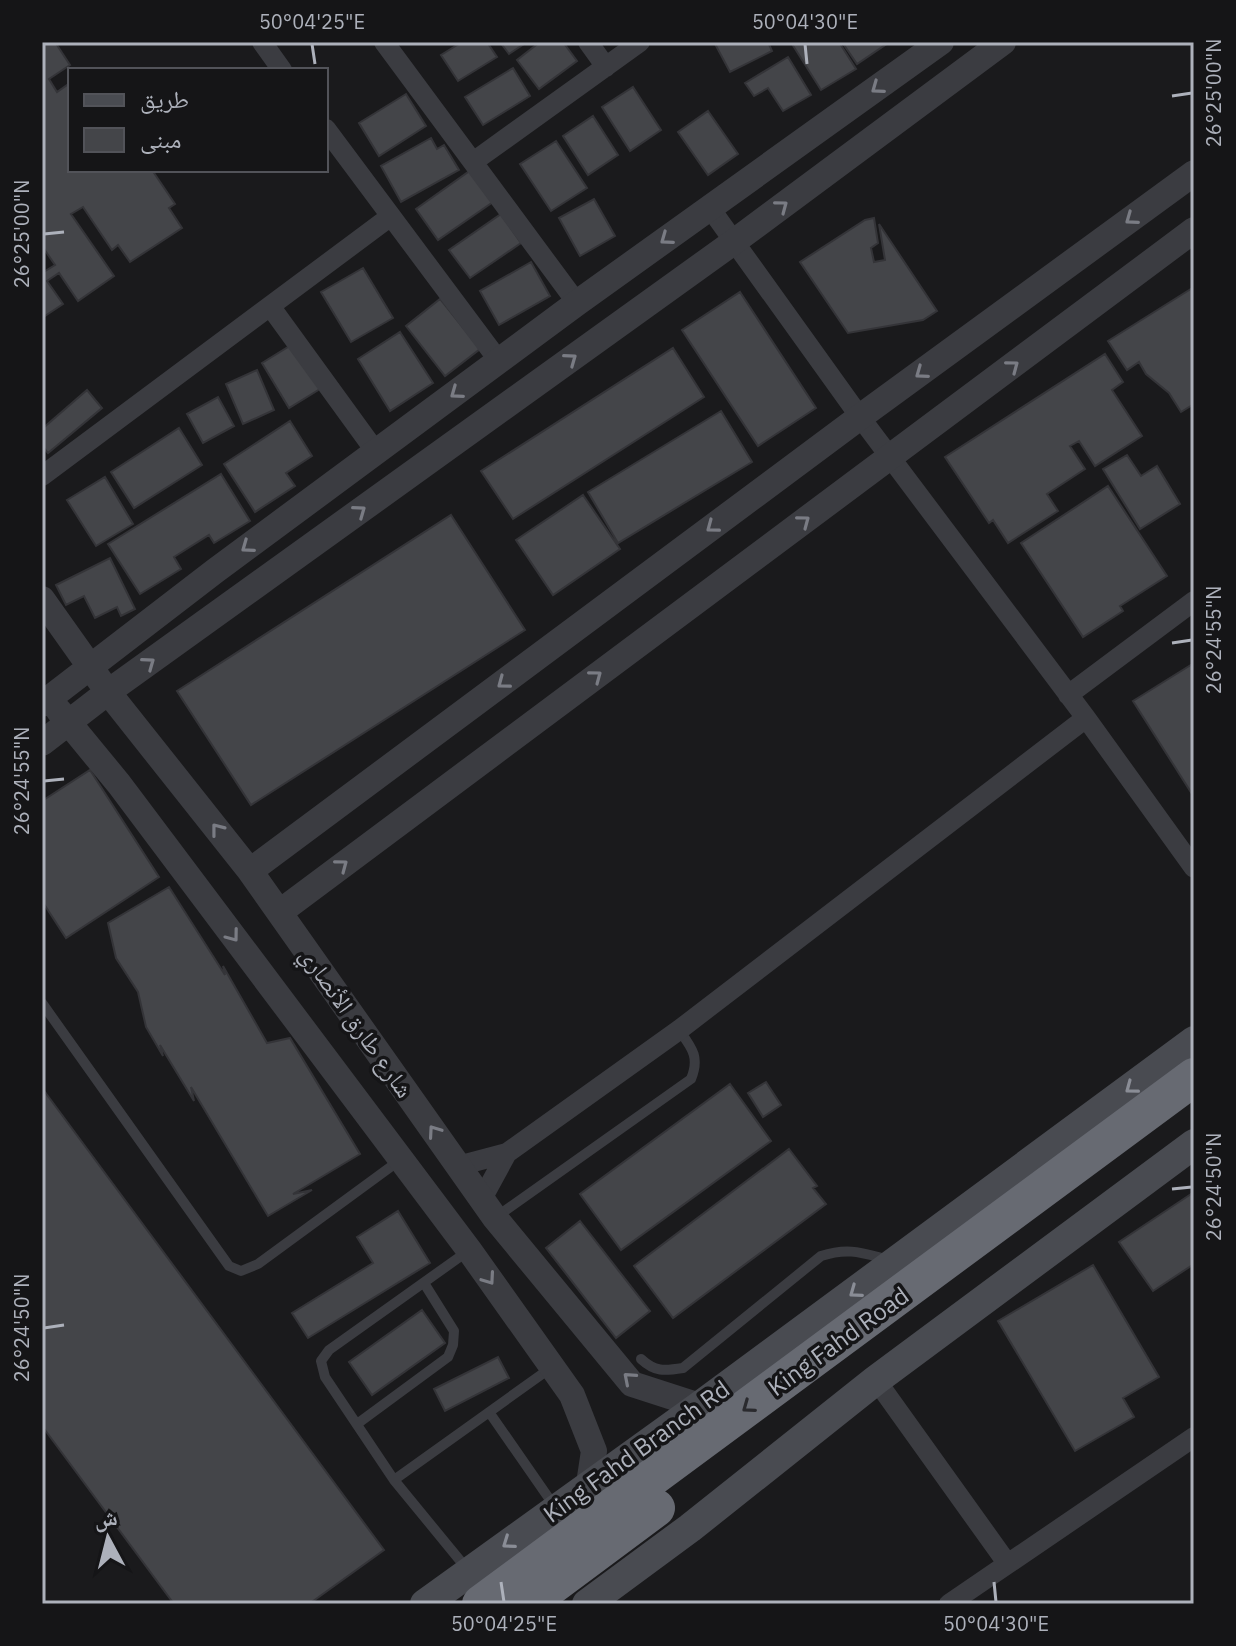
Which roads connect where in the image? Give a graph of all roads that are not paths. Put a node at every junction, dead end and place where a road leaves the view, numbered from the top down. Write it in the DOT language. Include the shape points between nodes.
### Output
graph roads {
  1 [pos="262,42"];
  2 [pos="384,42"];
  3 [pos="588,42"];
  4 [pos="640,42"];
  5 [pos="941,42"];
  6 [pos="1003,42"];
  7 [pos="606,67"];
  8 [pos="281,68"];
  9 [pos="328,132"];
  10 [pos="473,162"];
  11 [pos="1194,173"];
  12 [pos="710,208"];
  13 [pos="391,216"];
  14 [pos="1194,230"];
  15 [pos="735,241"];
  16 [pos="577,303"];
  17 [pos="270,306"];
  18 [pos="499,361"];
  19 [pos="860,417"];
  20 [pos="376,452"];
  21 [pos="891,457"];
  22 [pos="42,476"];
  23 [pos="42,599"];
  24 [pos="1194,601"];
  25 [pos="92,666"];
  26 [pos="108,692"];
  27 [pos="1068,695"];
  28 [pos="45,696"];
  29 [pos="1086,718"];
  30 [pos="68,724"];
  31 [pos="42,743"];
  32 [pos="1194,868"];
  33 [pos="250,871"];
  34 [pos="280,912"];
  35 [pos="42,1003"];
  36 [pos="679,1030"];
  37 [pos="1194,1041"];
  38 [pos="1194,1077"];
  39 [pos="1194,1106"];
  40 [pos="1194,1144"];
  41 [pos="507,1153"];
  42 [pos="401,1159"];
  43 [pos="458,1166"];
  44 [pos="488,1209"];
  45 [pos="469,1250"];
  46 [pos="896,1262"];
  47 [pos="424,1283"];
  48 [pos="641,1359"];
  49 [pos="552,1367"];
  50 [pos="876,1380"];
  51 [pos="700,1406"];
  52 [pos="489,1412"];
  53 [pos="357,1424"];
  54 [pos="1194,1437"];
  55 [pos="394,1480"];
  56 [pos="589,1484"];
  57 [pos="556,1509"];
  58 [pos="1007,1563"];
  59 [pos="475,1587"];
  60 [pos="425,1604"];
  61 [pos="527,1604"];
  62 [pos="587,1604"];
  63 [pos="949,1604"];
  1 -- 8 [label="street"];
  2 -- 10 [label="street"];
  3 -- 7 [label="street"];
  4 -- 7 [label="street"];
  5 -- 12 [label="street, one-way"];
  15 -- 6 [label="street, one-way"];
  7 -- 10 [label="street"];
  9 -- 13 [label="street"];
  10 -- 16 [label="street"];
  11 -- 19 [label="street, one-way"];
  12 -- 15 [label="street"];
  12 -- 16 [label="street, one-way"];
  13 -- 17 [label="street"];
  13 -- 18 [label="street"];
  21 -- 14 [label="street, one-way"];
  15 -- 19 [label="street"];
  26 -- 15 [label="street, one-way"];
  16 -- 18 [label="street"];
  17 -- 20 [label="street"];
  17 -- 22 [label="street"];
  18 -- 20 [label="street, one-way"];
  19 -- 21 [label="street"];
  19 -- 33 [label="street, one-way"];
  20 -- 25 [label="street, one-way"];
  21 -- 27 [label="street"];
  34 -- 21 [label="street, one-way"];
  23 -- 25 [label="street, شارع طارق الأنصاري"];
  24 -- 27 [label="street"];
  25 -- 26 [label="street, شارع طارق الأنصاري"];
  25 -- 28 [label="street"];
  26 -- 30 [label="street"];
  33 -- 26 [label="street, شارع طارق الأنصاري, one-way"];
  27 -- 29 [label="street"];
  28 -- 30 [label="street, شارع طارق الأنصاري"];
  29 -- 32 [label="street"];
  29 -- 36 [label="street"];
  30 -- 31 [label="street"];
  30 -- 42 [label="street, شارع طارق الأنصاري, one-way" via="119,784"];
  33 -- 34 [label="street, شارع طارق الأنصاري"];
  43 -- 34 [label="street, شارع طارق الأنصاري, one-way"];
  35 -- 42 [label="lane" via="229,1266 241,1271 258,1264"];
  36 -- 41 [label="street"];
  36 -- 44 [label="lane" via="693,1049 696,1066 691,1079"];
  37 -- 46 [label="main road, King Fahd Branch Rd, one-way"];
  38 -- 59 [label="highway, King Fahd Road, one-way"];
  39 -- 61 [label="highway, King Fahd Road"];
  40 -- 50 [label="main road"];
  41 -- 43 [label="street"];
  41 -- 44 [label="street"];
  42 -- 45 [label="street, شارع طارق الأنصاري"];
  43 -- 44 [label="street, شارع طارق الأنصاري"];
  51 -- 44 [label="street, شارع طارق الأنصاري, one-way" via="632,1384"];
  45 -- 47 [label="lane"];
  45 -- 49 [label="street, شارع طارق الأنصاري, one-way"];
  46 -- 48 [label="lane" via="851,1250 821,1256 683,1368 652,1369"];
  46 -- 51 [label="main road, King Fahd Branch Rd, one-way"];
  47 -- 53 [label="lane" via="454,1331 448,1357"];
  47 -- 53 [label="lane" via="321,1361 325,1377"];
  49 -- 52 [label="lane"];
  49 -- 56 [label="street, شارع طارق الأنصاري" via="572,1395 594,1451"];
  50 -- 58 [label="street"];
  50 -- 62 [label="main road"];
  51 -- 56 [label="main road, King Fahd Branch Rd"];
  52 -- 55 [label="lane"];
  52 -- 57 [label="lane"];
  53 -- 55 [label="lane"];
  54 -- 58 [label="street"];
  55 -- 59 [label="lane"];
  56 -- 57 [label="main road, King Fahd Branch Rd"];
  57 -- 59 [label="main road, King Fahd Branch Rd, one-way"];
  58 -- 63 [label="street"];
  59 -- 60 [label="main road, King Fahd Branch Rd"];
}
